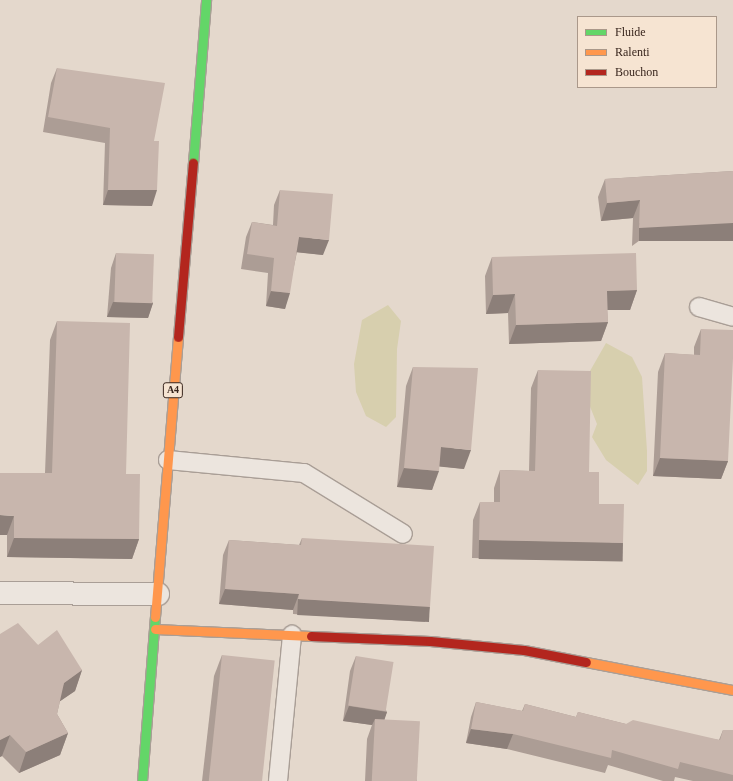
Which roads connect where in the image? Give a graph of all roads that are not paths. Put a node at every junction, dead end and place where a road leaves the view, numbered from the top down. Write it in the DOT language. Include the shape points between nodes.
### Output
graph roads {
  1 [pos="206,0"];
  2 [pos="699,307"];
  3 [pos="733,317"];
  4 [pos="168,460"];
  5 [pos="403,534"];
  6 [pos="0,594"];
  7 [pos="158,594"];
  8 [pos="155,629"];
  9 [pos="292,635"];
  10 [pos="733,690"];
  11 [pos="142,781"];
  12 [pos="278,781"];
  1 -- 4 [label="main road, A4"];
  2 -- 3 [label="lane"];
  4 -- 5 [label="lane" via="304,473"];
  4 -- 7 [label="main road, A4"];
  6 -- 7 [label="street"];
  7 -- 8 [label="main road, A4"];
  8 -- 9 [label="main road"];
  8 -- 11 [label="main road, A4"];
  9 -- 10 [label="main road" via="524,650"];
  9 -- 12 [label="lane"];
}
